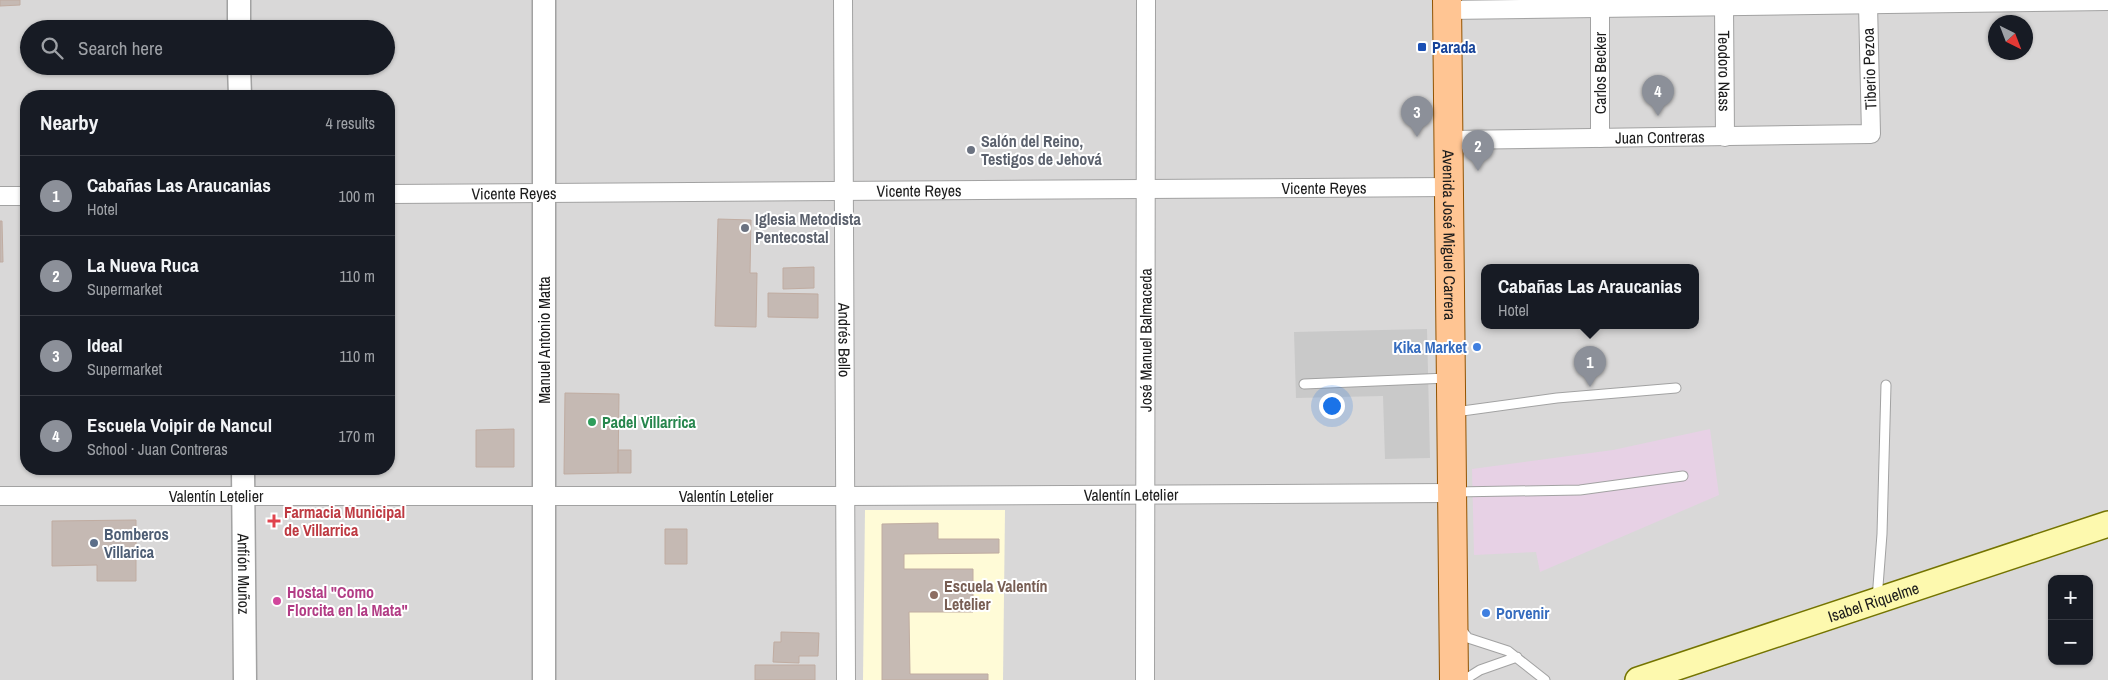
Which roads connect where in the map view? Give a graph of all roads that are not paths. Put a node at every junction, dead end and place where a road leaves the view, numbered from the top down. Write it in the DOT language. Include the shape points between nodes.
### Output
graph roads {
  1 [pos="239,0"];
  2 [pos="544,0"];
  3 [pos="843,0"];
  4 [pos="1146,0"];
  5 [pos="2108,1"];
  6 [pos="1679,3"];
  7 [pos="1868,4"];
  8 [pos="1447,5"];
  9 [pos="1724,6"];
  10 [pos="1600,8"];
  11 [pos="239,20"];
  12 [pos="239,75"];
  13 [pos="240,90"];
  14 [pos="1871,134"];
  15 [pos="1725,136"];
  16 [pos="1600,138"];
  17 [pos="1449,140"];
  18 [pos="1449,187"];
  19 [pos="1146,189"];
  20 [pos="844,191"];
  21 [pos="544,192"];
  22 [pos="395,194"];
  23 [pos="0,196"];
  24 [pos="20,196"];
  25 [pos="1451,378"];
  26 [pos="1304,384"];
  27 [pos="1886,385"];
  28 [pos="1676,388"];
  29 [pos="1451,412"];
  30 [pos="243,475"];
  31 [pos="1683,476"];
  32 [pos="1452,492"];
  33 [pos="1145,493"];
  34 [pos="244,495"];
  35 [pos="0,496"];
  36 [pos="545,496"];
  37 [pos="845,496"];
  38 [pos="2108,524"];
  39 [pos="1876,601"];
  40 [pos="1453,619"];
  41 [pos="1517,657"];
  42 [pos="246,680"];
  43 [pos="544,680"];
  44 [pos="846,680"];
  45 [pos="1145,680"];
  46 [pos="1454,680"];
  47 [pos="1464,680"];
  48 [pos="1545,680"];
  49 [pos="1638,680"];
  1 -- 11 [label="street"];
  2 -- 21 [label="street, Manuel Antonio Matta"];
  3 -- 20 [label="street, Andrés Bello"];
  4 -- 19 [label="street, José Manuel Balmaceda"];
  5 -- 7 [label="street"];
  6 -- 9 [label="street"];
  6 -- 10 [label="street"];
  7 -- 9 [label="street"];
  7 -- 14 [label="street, Tiberio Pezoa"];
  8 -- 10 [label="street"];
  8 -- 17 [label="main road, Avenida José Miguel Carrera"];
  9 -- 15 [label="street, Teodoro Nass"];
  10 -- 16 [label="street, Carlos Becker"];
  12 -- 13 [label="street"];
  14 -- 15 [label="street, Juan Contreras"];
  15 -- 16 [label="street, Juan Contreras"];
  16 -- 17 [label="street, Juan Contreras"];
  17 -- 18 [label="main road, Avenida José Miguel Carrera"];
  18 -- 19 [label="street, Vicente Reyes"];
  18 -- 25 [label="main road, Avenida José Miguel Carrera"];
  19 -- 20 [label="street, Vicente Reyes"];
  19 -- 33 [label="street, José Manuel Balmaceda"];
  20 -- 21 [label="street, Vicente Reyes"];
  20 -- 37 [label="street, Andrés Bello"];
  21 -- 22 [label="street, Vicente Reyes"];
  21 -- 36 [label="street, Manuel Antonio Matta"];
  23 -- 24 [label="street"];
  25 -- 26 [label="lane"];
  25 -- 29 [label="main road, Avenida José Miguel Carrera"];
  27 -- 39 [label="lane" via="1882,534"];
  28 -- 29 [label="lane" via="1557,398"];
  29 -- 32 [label="main road, Avenida José Miguel Carrera"];
  30 -- 34 [label="street, Anfión Muñoz"];
  31 -- 32 [label="lane" via="1580,490"];
  32 -- 33 [label="street, Valentín Letelier"];
  32 -- 40 [label="main road, Avenida José Miguel Carrera"];
  33 -- 37 [label="street, Valentín Letelier"];
  33 -- 45 [label="street, José Manuel Balmaceda"];
  34 -- 35 [label="street, Valentín Letelier"];
  34 -- 36 [label="street, Valentín Letelier"];
  34 -- 42 [label="street, Anfión Muñoz"];
  36 -- 37 [label="street, Valentín Letelier"];
  36 -- 43 [label="street, Manuel Antonio Matta"];
  37 -- 44 [label="street, Andrés Bello"];
  38 -- 39 [label="main road, Isabel Riquelme"];
  39 -- 49 [label="main road, Isabel Riquelme"];
  40 -- 41 [label="lane" via="1468,638 1499,647"];
  40 -- 46 [label="main road, Avenida José Miguel Carrera"];
  41 -- 47 [label="lane" via="1480,670"];
  41 -- 48 [label="lane"];
}
